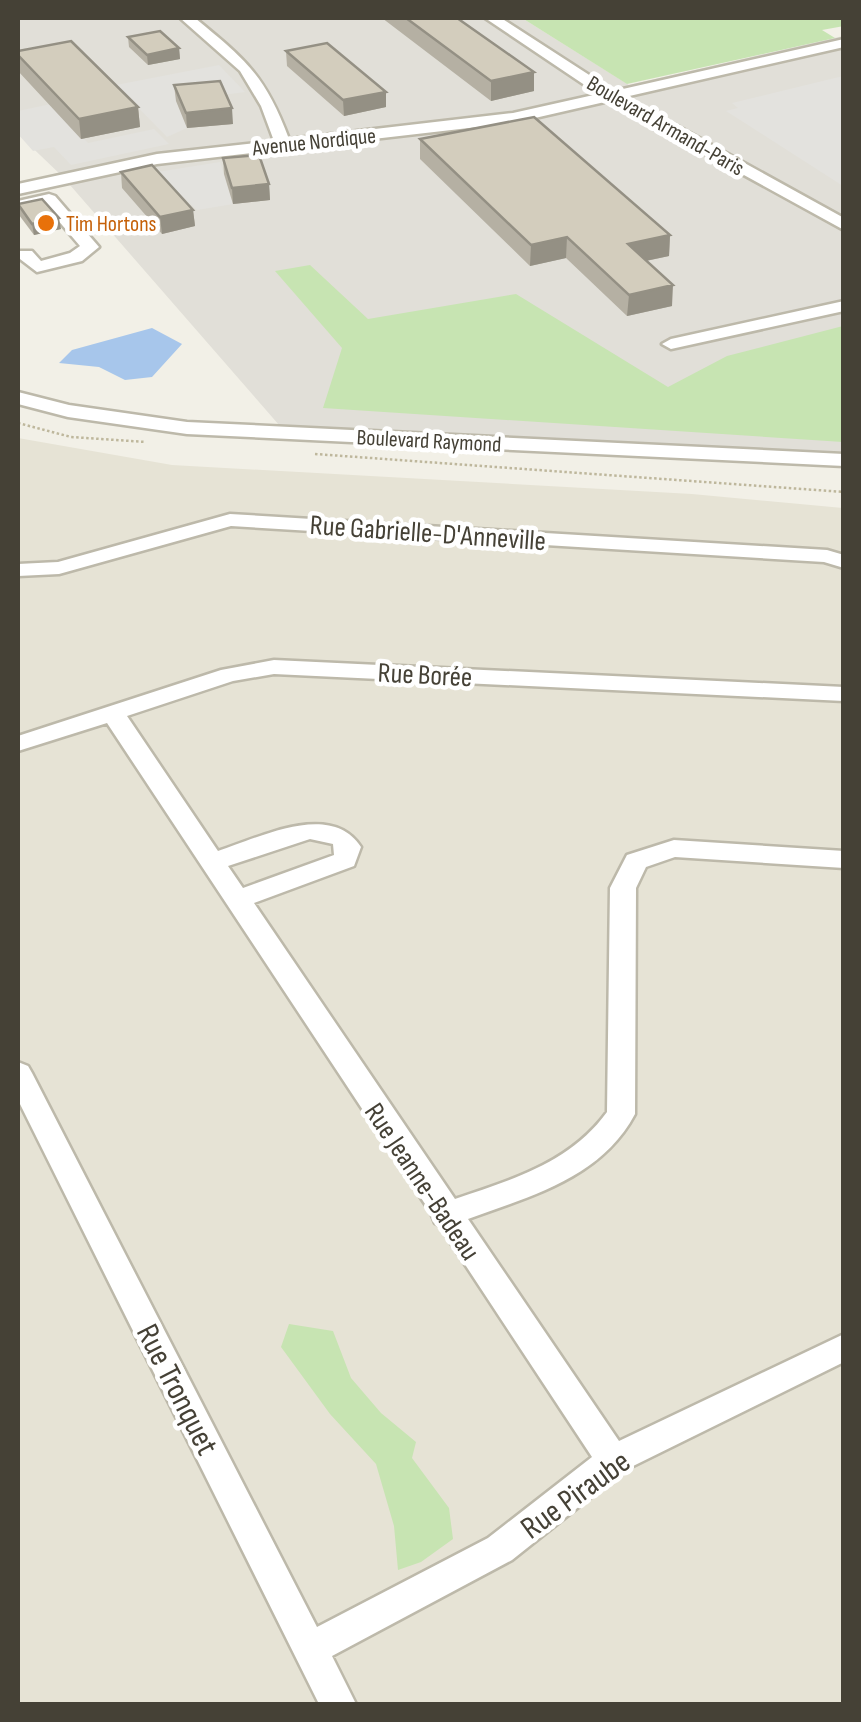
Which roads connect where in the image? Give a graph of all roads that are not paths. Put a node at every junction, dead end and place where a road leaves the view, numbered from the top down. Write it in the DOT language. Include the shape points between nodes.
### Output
graph roads {
  1 [pos="187,18"];
  2 [pos="492,18"];
  3 [pos="836,44"];
  4 [pos="844,55"];
  5 [pos="610,94"];
  6 [pos="283,144"];
  7 [pos="18,189"];
  8 [pos="18,206"];
  9 [pos="844,225"];
  10 [pos="26,255"];
  11 [pos="844,306"];
  12 [pos="671,344"];
  13 [pos="18,398"];
  14 [pos="844,460"];
  15 [pos="844,562"];
  16 [pos="18,570"];
  17 [pos="844,694"];
  18 [pos="112,712"];
  19 [pos="18,744"];
  20 [pos="844,860"];
  21 [pos="212,862"];
  22 [pos="237,900"];
  23 [pos="18,1073"];
  24 [pos="445,1215"];
  25 [pos="844,1347"];
  26 [pos="612,1460"];
  27 [pos="311,1649"];
  28 [pos="338,1704"];
  1 -- 6 [label="street" via="246,68"];
  2 -- 5 [label="street, Boulevard Armand-Paris"];
  3 -- 4 [label="street"];
  3 -- 5 [label="street, Avenue Nordique"];
  5 -- 6 [label="street, Avenue Nordique" via="470,126"];
  5 -- 9 [label="street, Boulevard Armand-Paris"];
  6 -- 7 [label="street, Avenue Nordique" via="157,159"];
  8 -- 10 [label="street" via="49,199 90,247 37,267"];
  11 -- 12 [label="street"];
  13 -- 14 [label="street, Boulevard Raymond" via="187,428"];
  15 -- 16 [label="street, Rue Gabrielle-D'Anneville" via="230,520 59,568"];
  17 -- 18 [label="street, Rue Borée" via="274,667 229,674"];
  18 -- 19 [label="street, Rue Borée"];
  18 -- 21 [label="street, Rue Jeanne-Badeau"];
  20 -- 24 [label="street" via="674,848 636,861 623,888 621,1114 610,1134 571,1166"];
  21 -- 22 [label="street, Rue Jeanne-Badeau"];
  21 -- 22 [label="street" via="309,832 342,837 349,846 345,860 329,868"];
  22 -- 24 [label="street, Rue Jeanne-Badeau"];
  23 -- 27 [label="street, Rue Tronquet"];
  24 -- 26 [label="street, Rue Jeanne-Badeau"];
  25 -- 26 [label="street, Rue Piraube"];
  26 -- 27 [label="street, Rue Piraube" via="500,1549"];
  27 -- 28 [label="street, Rue Tronquet"];
}
